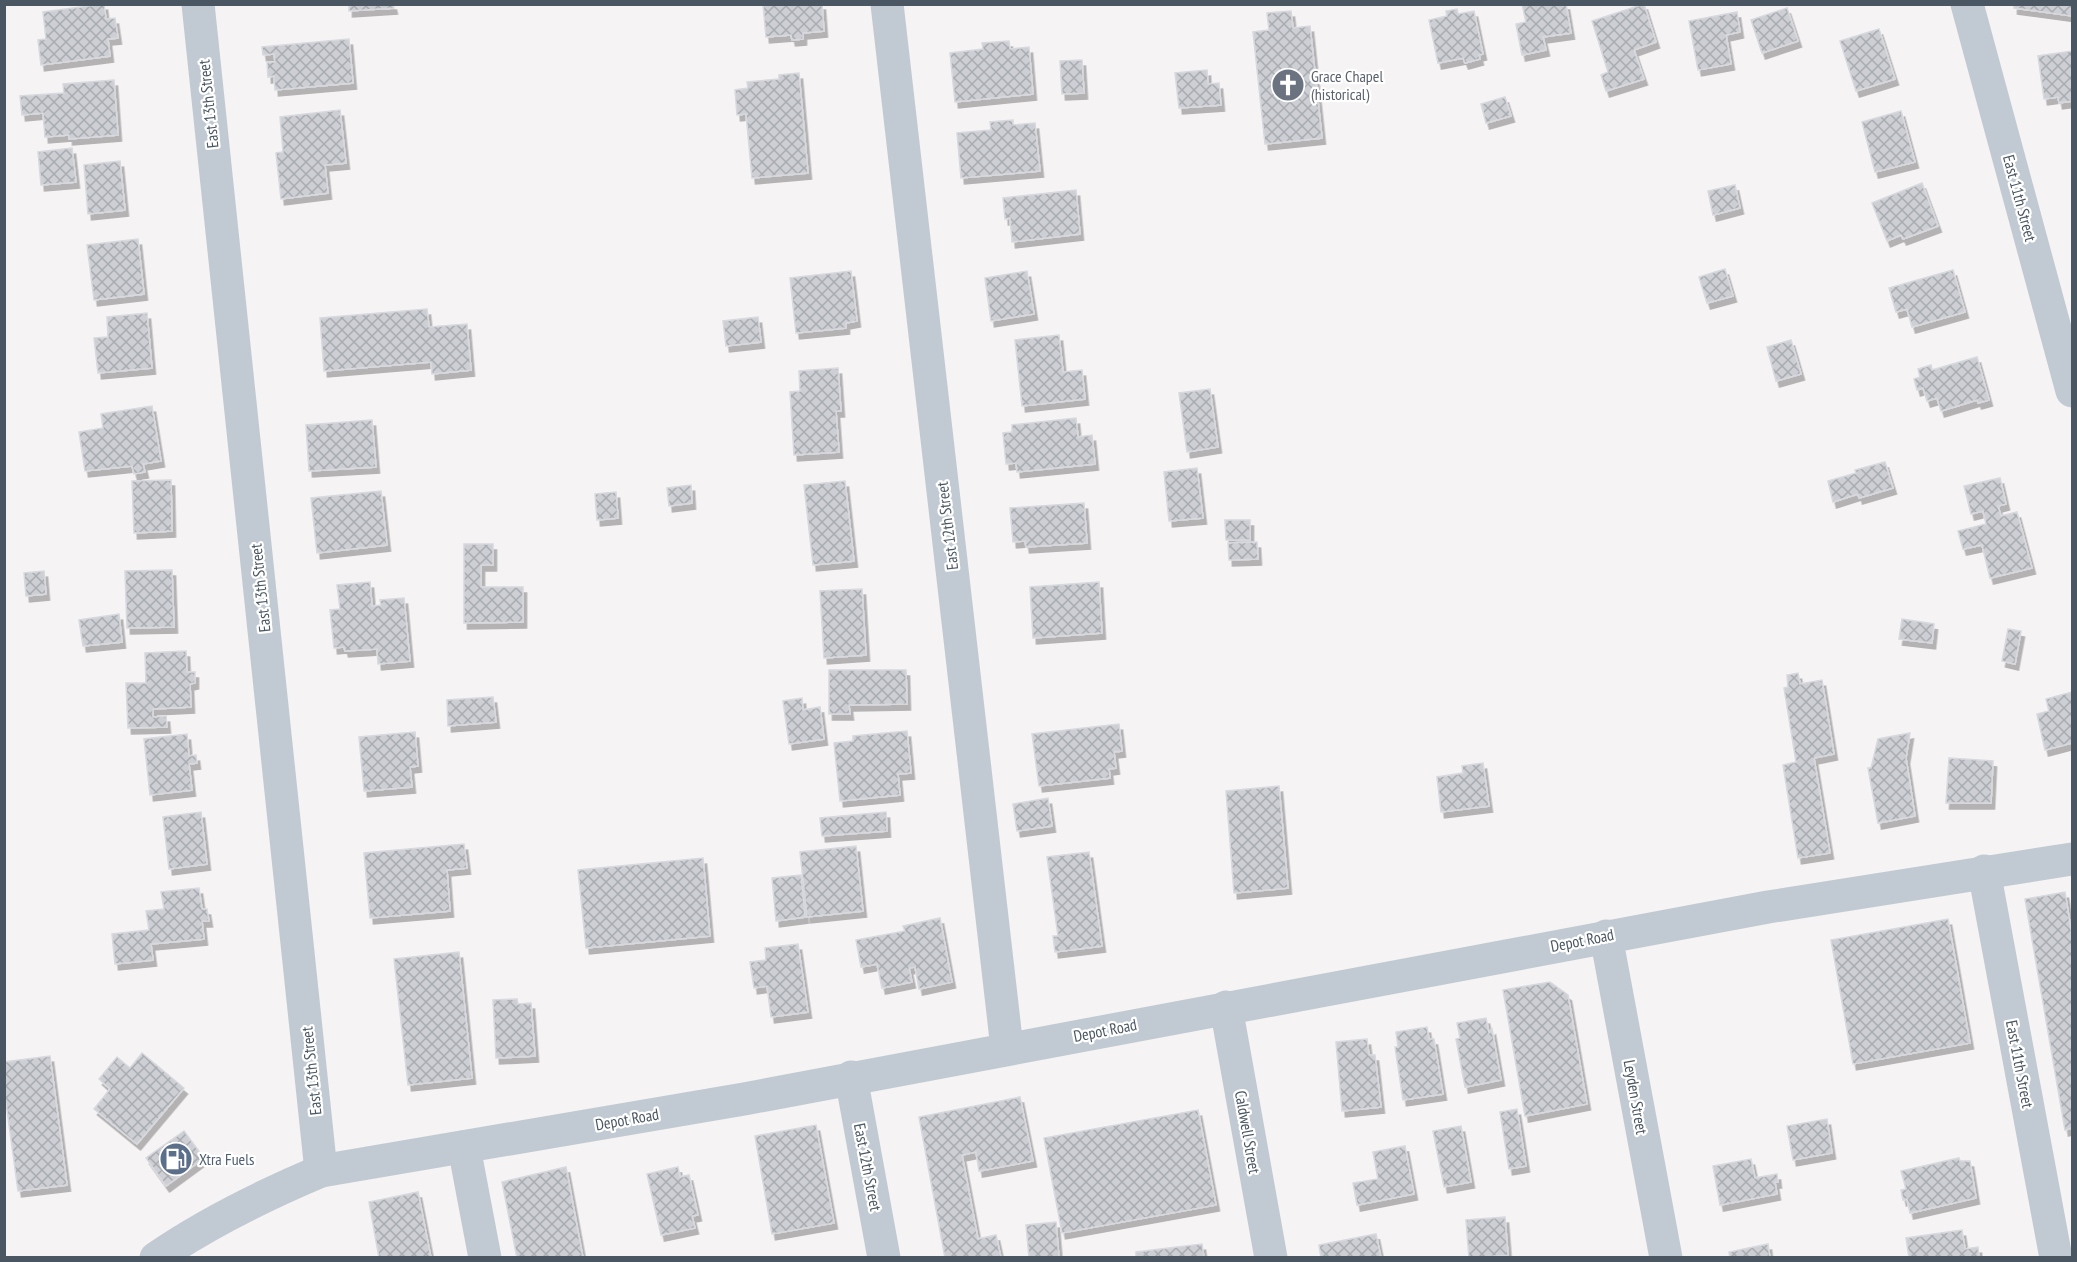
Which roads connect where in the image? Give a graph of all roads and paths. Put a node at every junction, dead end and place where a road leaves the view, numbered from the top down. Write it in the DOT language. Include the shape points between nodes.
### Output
graph roads {
  1 [pos="198,4"];
  2 [pos="887,4"];
  3 [pos="1967,4"];
  4 [pos="2073,391"];
  5 [pos="2073,859"];
  6 [pos="1984,871"];
  7 [pos="1606,936"];
  8 [pos="1226,1007"];
  9 [pos="1007,1048"];
  10 [pos="851,1077"];
  11 [pos="464,1147"];
  12 [pos="321,1171"];
  13 [pos="156,1257"];
  14 [pos="485,1257"];
  15 [pos="884,1257"];
  16 [pos="1271,1257"];
  17 [pos="1666,1257"];
  18 [pos="2056,1257"];
  1 -- 12 [label="street, East 13th Street"];
  2 -- 9 [label="street, East 12th Street"];
  3 -- 4 [label="street, East 11th Street"];
  5 -- 6 [label="street, Depot Road"];
  6 -- 7 [label="street, Depot Road"];
  6 -- 18 [label="street, East 11th Street"];
  7 -- 8 [label="street, Depot Road"];
  7 -- 17 [label="street, Leyden Street"];
  8 -- 9 [label="street, Depot Road"];
  8 -- 16 [label="street, Caldwell Street"];
  9 -- 10 [label="street, Depot Road"];
  10 -- 11 [label="street, Depot Road"];
  10 -- 15 [label="street, East 12th Street"];
  11 -- 12 [label="street, Depot Road"];
  11 -- 14 [label="street"];
  12 -- 13 [label="street, Depot Road" via="278,1189"];
}
